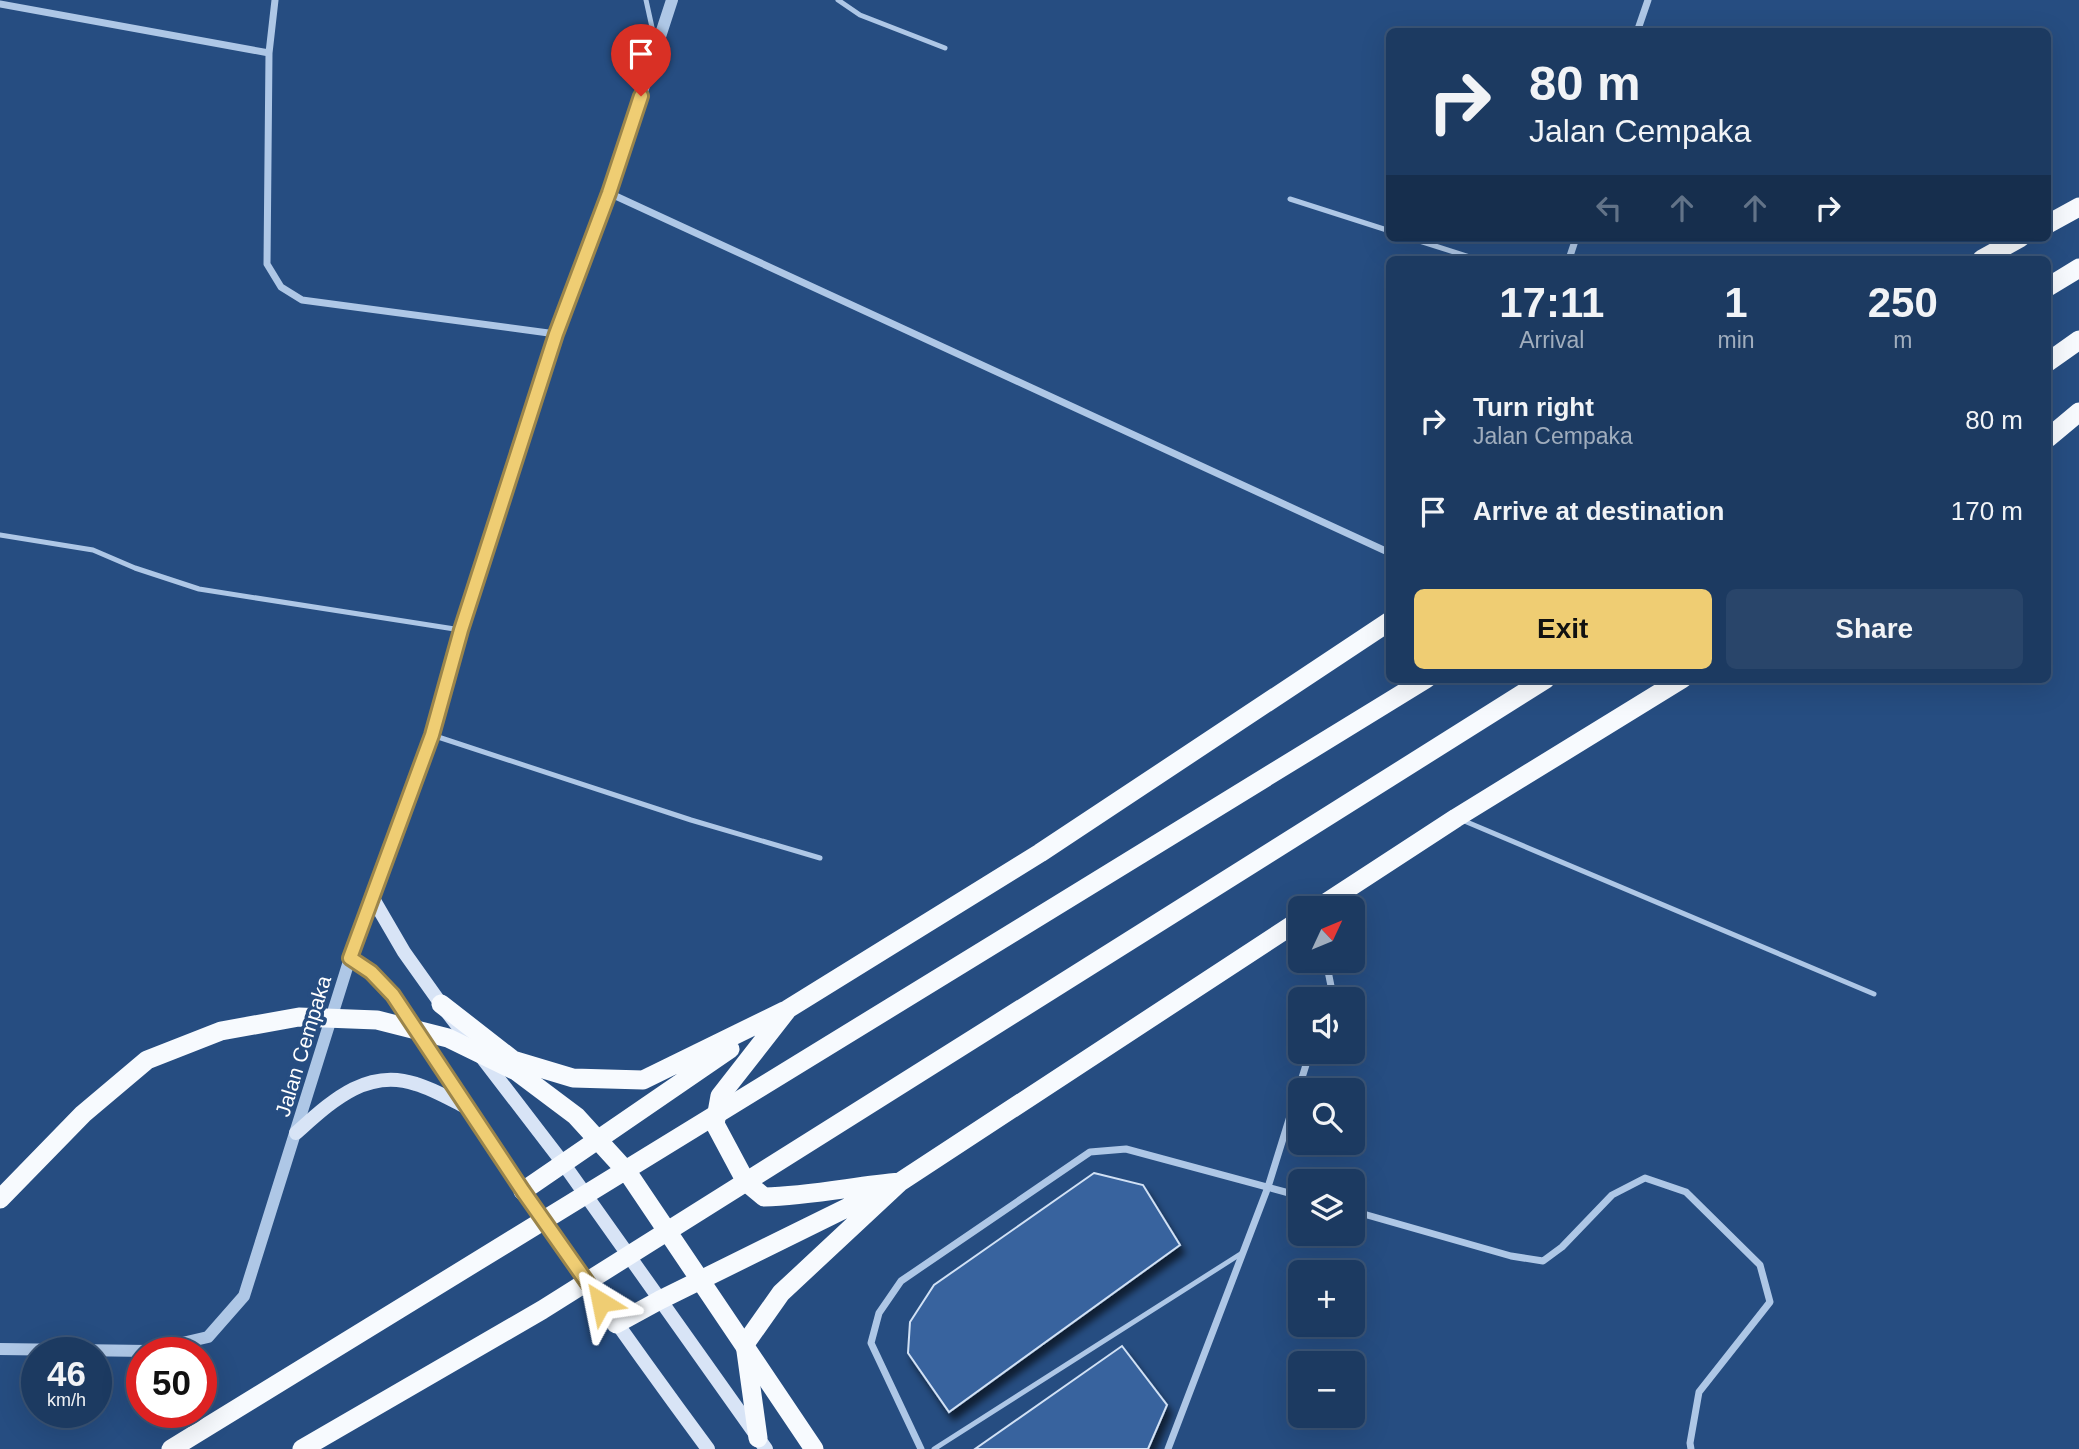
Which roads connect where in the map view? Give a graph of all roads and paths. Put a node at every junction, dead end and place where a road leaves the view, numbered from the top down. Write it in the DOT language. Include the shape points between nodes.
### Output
graph roads {
  1 [pos="275,0"];
  2 [pos="646,0"];
  3 [pos="671,0"];
  4 [pos="838,0"];
  5 [pos="1648,0"];
  6 [pos="0,4"];
  7 [pos="1638,28"];
  8 [pos="657,47"];
  9 [pos="945,48"];
  10 [pos="269,53"];
  11 [pos="609,193"];
  12 [pos="1290,199"];
  13 [pos="2079,207"];
  14 [pos="2051,221"];
  15 [pos="1386,230"];
  16 [pos="1423,242"];
  17 [pos="2013,242"];
  18 [pos="1467,256"];
  19 [pos="1987,256"];
  20 [pos="2079,268"];
  21 [pos="2051,285"];
  22 [pos="556,334"];
  23 [pos="2079,340"];
  24 [pos="2051,360"];
  25 [pos="2079,412"];
  26 [pos="2051,435"];
  27 [pos="0,535"];
  28 [pos="1386,550"];
  29 [pos="1386,624"];
  30 [pos="461,630"];
  31 [pos="1419,683"];
  32 [pos="1540,683"];
  33 [pos="1675,683"];
  34 [pos="432,735"];
  35 [pos="1456,818"];
  36 [pos="820,858"];
  37 [pos="1336,896"];
  38 [pos="372,897"];
  39 [pos="1288,931"];
  40 [pos="350,958"];
  41 [pos="1874,994"];
  42 [pos="441,1004"];
  43 [pos="788,1009"];
  44 [pos="1306,1064"];
  45 [pos="467,1108"];
  46 [pos="296,1133"];
  47 [pos="563,1163"];
  48 [pos="901,1182"];
  49 [pos="1268,1187"];
  50 [pos="523,1191"];
  51 [pos="1288,1193"];
  52 [pos="0,1199"];
  53 [pos="1365,1214"];
  54 [pos="1242,1254"];
  55 [pos="660,1300"];
  56 [pos="616,1324"];
  57 [pos="0,1349"];
  58 [pos="762,1443"];
  59 [pos="171,1449"];
  60 [pos="302,1449"];
  61 [pos="708,1449"];
  62 [pos="814,1449"];
  63 [pos="922,1449"];
  64 [pos="934,1449"];
  65 [pos="1168,1449"];
  66 [pos="1691,1449"];
  1 -- 10 [label="street"];
  2 -- 8 [label="lane"];
  3 -- 8 [label="street, Jalan Cempaka"];
  4 -- 9 [label="lane" via="860,15"];
  5 -- 7 [label="street"];
  6 -- 10 [label="street"];
  8 -- 11 [label="street, Jalan Cempaka"];
  10 -- 22 [label="street" via="267,264 281,287 302,300"];
  11 -- 22 [label="street, Jalan Cempaka"];
  11 -- 28 [label="street"];
  12 -- 15 [label="lane"];
  13 -- 14 [label="highway"];
  16 -- 18 [label="lane"];
  17 -- 19 [label="highway"];
  20 -- 21 [label="highway"];
  22 -- 30 [label="street, Jalan Cempaka"];
  23 -- 24 [label="highway"];
  25 -- 26 [label="highway"];
  27 -- 30 [label="lane" via="93,550 199,589"];
  29 -- 43 [label="highway" via="1040,853"];
  30 -- 34 [label="street, Jalan Cempaka"];
  31 -- 59 [label="highway, bridge"];
  32 -- 60 [label="highway, bridge" via="542,1310"];
  33 -- 35 [label="highway"];
  34 -- 36 [label="lane"];
  34 -- 38 [label="street, Jalan Cempaka"];
  35 -- 37 [label="highway"];
  35 -- 41 [label="lane"];
  38 -- 40 [label="street, Jalan Cempaka"];
  38 -- 42 [label="main road"];
  39 -- 48 [label="highway"];
  40 -- 45 [label="main road" via="393,995"];
  40 -- 46 [label="street, Jalan Cempaka"];
  42 -- 43 [label="highway" via="513,1060 573,1077 643,1080"];
  42 -- 47 [label="main road"];
  43 -- 47 [label="highway"];
  43 -- 48 [label="highway" via="720,1096 715,1124 746,1182 764,1197 773,1197"];
  44 -- 49 [label="street"];
  45 -- 46 [label="main road" via="414,1083 374,1080 333,1100"];
  45 -- 50 [label="main road"];
  46 -- 57 [label="street, Jalan Cempaka" via="244,1296 208,1337 148,1351"];
  47 -- 50 [label="highway"];
  47 -- 55 [label="main road"];
  48 -- 55 [label="highway"];
  48 -- 58 [label="highway" via="781,1293 745,1345"];
  49 -- 51 [label="street"];
  49 -- 54 [label="street"];
  49 -- 63 [label="street" via="1126,1149 1090,1152 901,1281 879,1313 872,1343"];
  50 -- 56 [label="main road"];
  52 -- 62 [label="highway, bridge" via="83,1114 147,1060 221,1031 312,1017 377,1020 448,1038 516,1070 576,1116 628,1173"];
  53 -- 66 [label="street" via="1544,1261 1612,1195 1645,1178 1686,1192 1760,1265 1770,1303 1699,1392"];
  54 -- 64 [label="lane"];
  54 -- 65 [label="street"];
  55 -- 56 [label="highway"];
  55 -- 58 [label="main road"];
  56 -- 61 [label="main road"];
}
